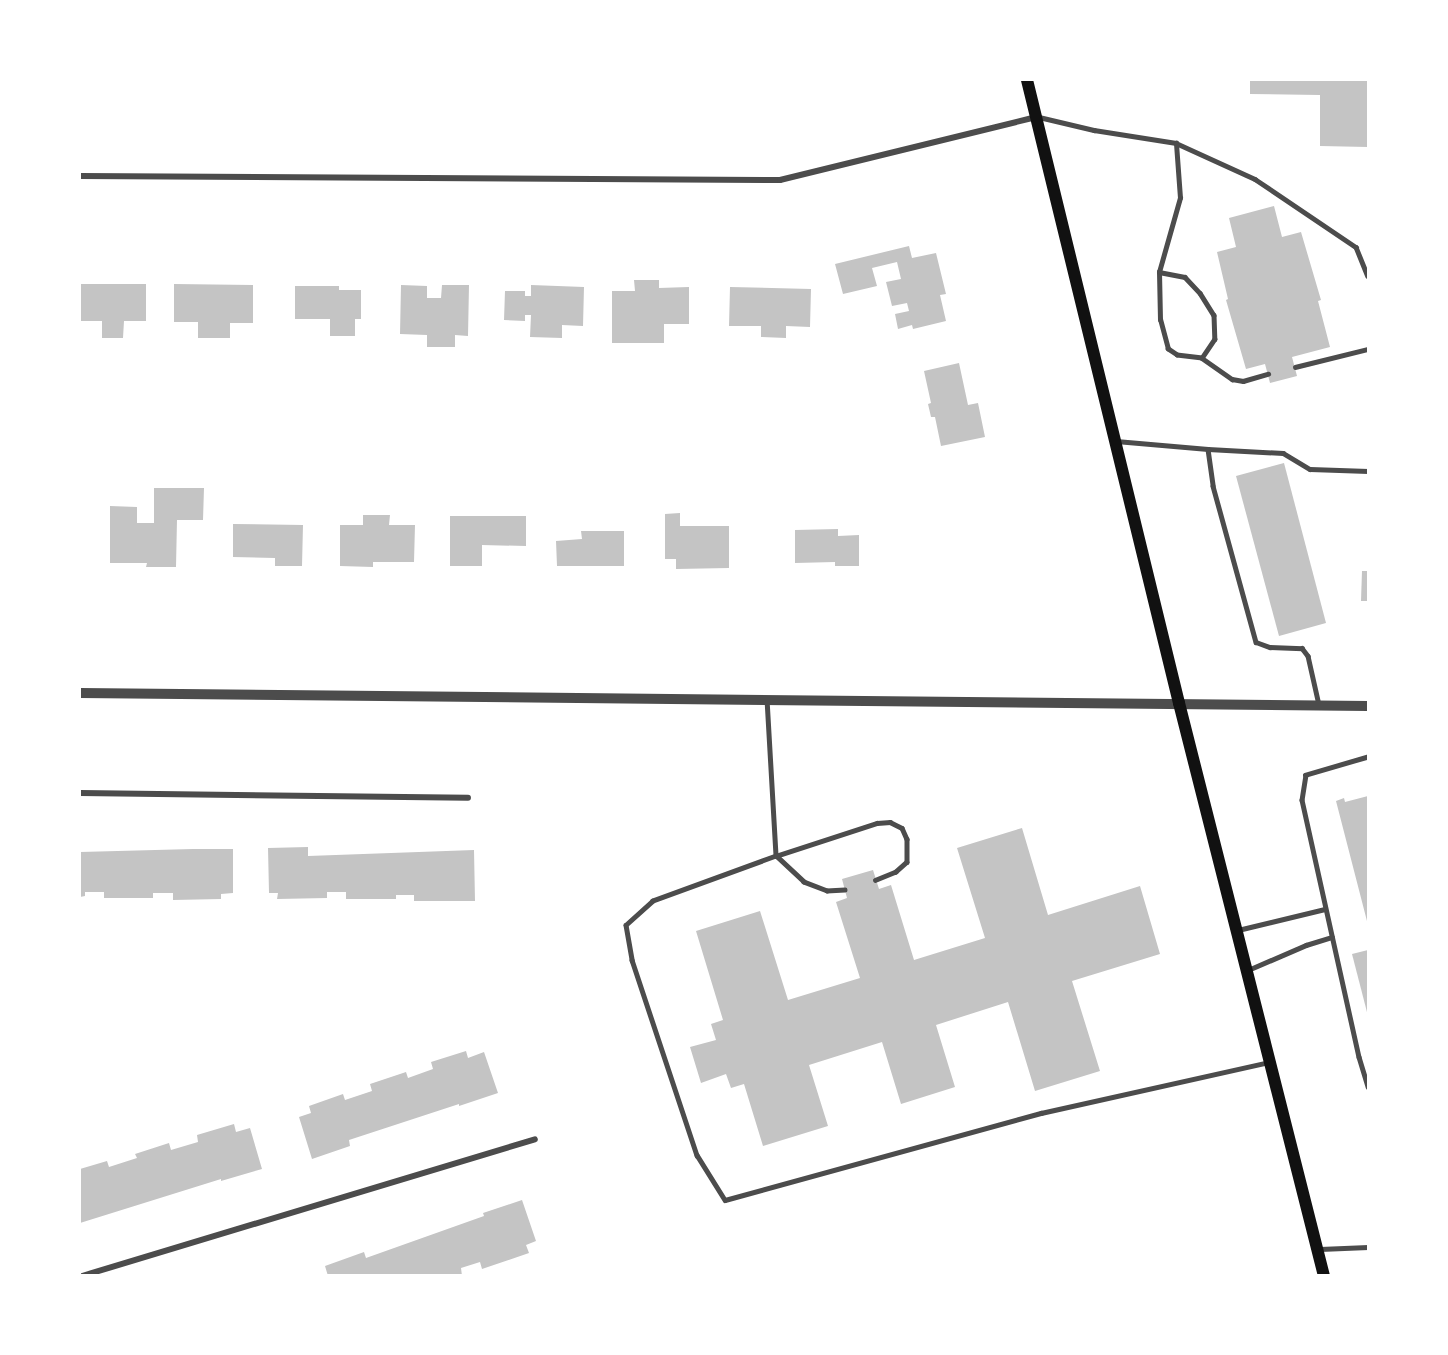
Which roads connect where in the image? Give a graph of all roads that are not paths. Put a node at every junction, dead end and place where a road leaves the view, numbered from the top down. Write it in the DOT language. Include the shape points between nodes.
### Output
graph roads {
  1 [pos="1027,80"];
  2 [pos="1036,117"];
  3 [pos="1176,143"];
  4 [pos="80,176"];
  5 [pos="1159,272"];
  6 [pos="1368,276"];
  7 [pos="1368,349"];
  8 [pos="1202,358"];
  9 [pos="1295,367"];
  10 [pos="1268,374"];
  11 [pos="1115,441"];
  12 [pos="1208,448"];
  13 [pos="1368,471"];
  14 [pos="80,693"];
  15 [pos="767,699"];
  16 [pos="1179,703"];
  17 [pos="1318,705"];
  18 [pos="1368,706"];
  19 [pos="1368,757"];
  20 [pos="80,793"];
  21 [pos="468,798"];
  22 [pos="776,856"];
  23 [pos="876,880"];
  24 [pos="845,890"];
  25 [pos="1325,909"];
  26 [pos="1237,931"];
  27 [pos="1332,937"];
  28 [pos="1247,971"];
  29 [pos="1270,1061"];
  30 [pos="1368,1087"];
  31 [pos="535,1139"];
  32 [pos="1368,1248"];
  33 [pos="1317,1250"];
  34 [pos="82,1275"];
  35 [pos="1324,1275"];
  1 -- 2 [label="main road"];
  2 -- 3 [label="lane"];
  2 -- 4 [label="street" via="780,180"];
  2 -- 11 [label="main road"];
  3 -- 5 [label="lane" via="1180,198"];
  3 -- 6 [label="lane" via="1255,179 1356,247"];
  5 -- 8 [label="lane" via="1160,320 1168,349 1177,355"];
  5 -- 8 [label="lane" via="1185,277 1214,315 1215,339"];
  7 -- 9 [label="lane"];
  8 -- 10 [label="lane" via="1232,379 1243,381"];
  11 -- 12 [label="lane"];
  11 -- 16 [label="main road"];
  12 -- 13 [label="lane" via="1283,453 1310,469"];
  12 -- 17 [label="lane" via="1214,486 1256,642 1270,647 1302,648 1308,656"];
  14 -- 15 [label="street"];
  15 -- 16 [label="street"];
  15 -- 22 [label="lane"];
  16 -- 17 [label="street"];
  16 -- 26 [label="main road"];
  17 -- 18 [label="street"];
  19 -- 25 [label="lane" via="1306,775 1302,800"];
  20 -- 21 [label="street"];
  22 -- 23 [label="lane" via="890,822 902,828 908,839 907,862 896,872"];
  22 -- 24 [label="lane" via="804,882 827,891"];
  22 -- 29 [label="lane" via="653,901 626,925 632,960 697,1155 725,1200 1041,1113"];
  25 -- 26 [label="lane"];
  25 -- 27 [label="lane"];
  26 -- 28 [label="main road"];
  27 -- 28 [label="lane"];
  27 -- 30 [label="lane"];
  28 -- 29 [label="main road"];
  29 -- 33 [label="main road"];
  31 -- 34 [label="street"];
  32 -- 33 [label="lane"];
  33 -- 35 [label="main road"];
}
